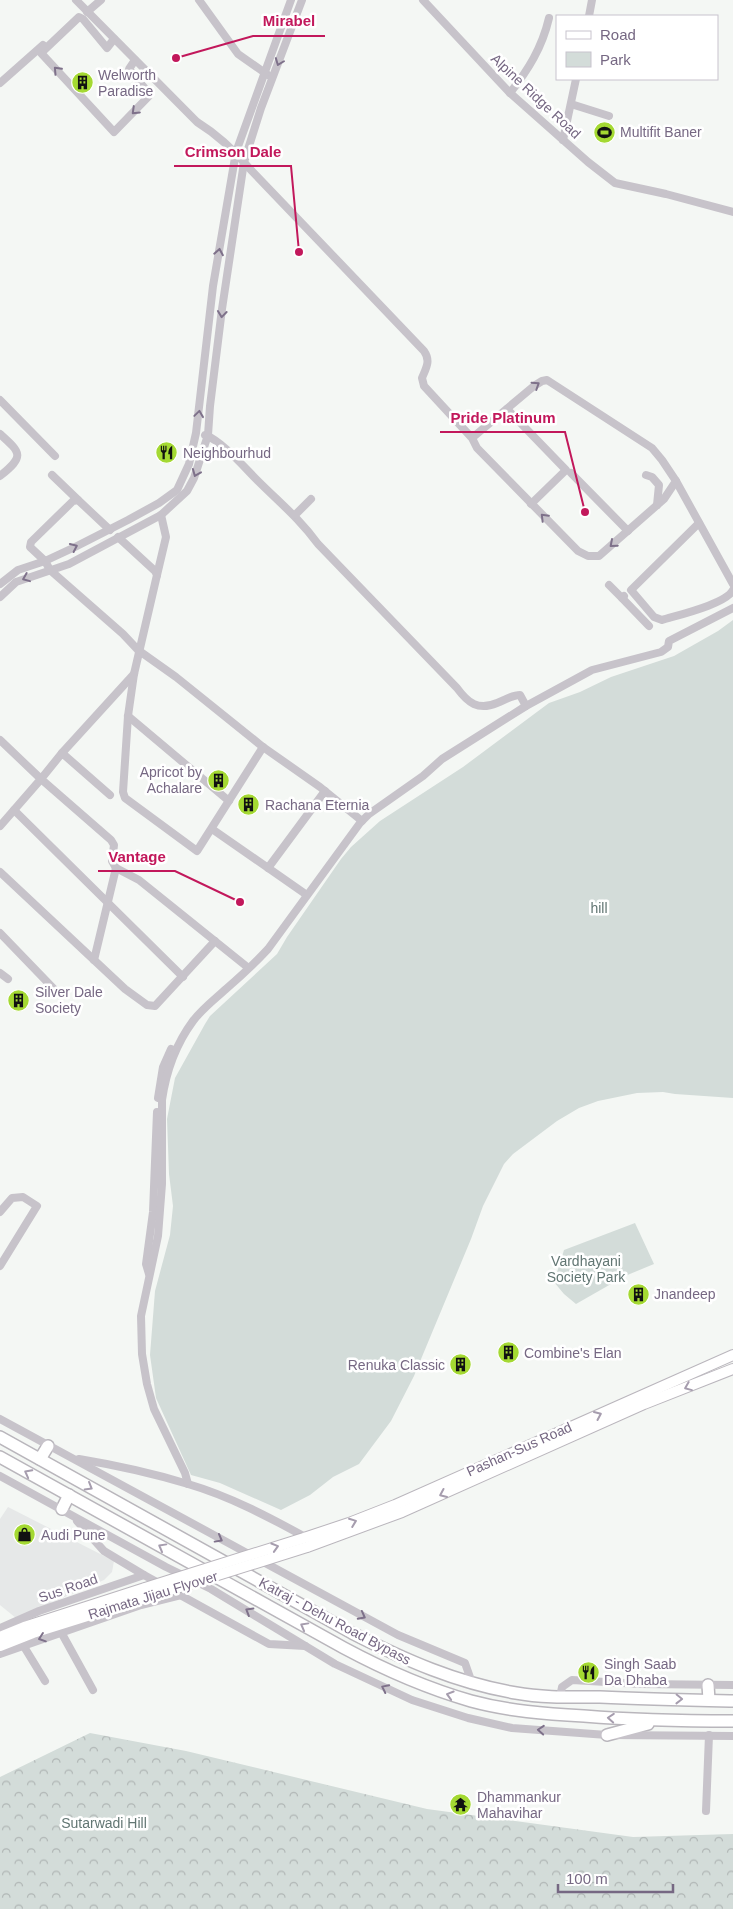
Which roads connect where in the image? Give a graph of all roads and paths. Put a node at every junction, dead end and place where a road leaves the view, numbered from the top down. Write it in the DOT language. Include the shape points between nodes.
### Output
graph roads {
  1 [pos="76,0"];
  2 [pos="100,0"];
  3 [pos="199,0"];
  4 [pos="291,0"];
  5 [pos="302,0"];
  6 [pos="423,0"];
  7 [pos="592,0"];
  8 [pos="85,10"];
  9 [pos="589,15"];
  10 [pos="549,18"];
  11 [pos="114,39"];
  12 [pos="135,60"];
  13 [pos="264,73"];
  14 [pos="273,78"];
  15 [pos="576,80"];
  16 [pos="0,83"];
  17 [pos="510,93"];
  18 [pos="571,104"];
  19 [pos="609,116"];
  20 [pos="564,140"];
  21 [pos="236,152"];
  22 [pos="244,162"];
  23 [pos="733,212"];
  24 [pos="0,400"];
  25 [pos="507,409"];
  26 [pos="196,433"];
  27 [pos="0,434"];
  28 [pos="208,435"];
  29 [pos="472,438"];
  30 [pos="55,456"];
  31 [pos="570,472"];
  32 [pos="52,475"];
  33 [pos="646,475"];
  34 [pos="0,476"];
  35 [pos="676,481"];
  36 [pos="311,499"];
  37 [pos="78,500"];
  38 [pos="531,504"];
  39 [pos="657,505"];
  40 [pos="161,515"];
  41 [pos="295,516"];
  42 [pos="699,523"];
  43 [pos="110,530"];
  44 [pos="628,531"];
  45 [pos="118,536"];
  46 [pos="45,561"];
  47 [pos="50,570"];
  48 [pos="157,575"];
  49 [pos="0,584"];
  50 [pos="733,584"];
  51 [pos="609,585"];
  52 [pos="631,590"];
  53 [pos="733,590"];
  54 [pos="0,596"];
  55 [pos="622,598"];
  56 [pos="733,608"];
  57 [pos="649,626"];
  58 [pos="138,650"];
  59 [pos="134,674"];
  60 [pos="526,706"];
  61 [pos="128,716"];
  62 [pos="0,740"];
  63 [pos="263,748"];
  64 [pos="62,753"];
  65 [pos="41,778"];
  66 [pos="325,791"];
  67 [pos="110,795"];
  68 [pos="229,801"];
  69 [pos="14,810"];
  70 [pos="361,822"];
  71 [pos="0,826"];
  72 [pos="212,828"];
  73 [pos="116,868"];
  74 [pos="268,868"];
  75 [pos="0,872"];
  76 [pos="304,893"];
  77 [pos="108,904"];
  78 [pos="0,933"];
  79 [pos="215,941"];
  80 [pos="94,960"];
  81 [pos="246,966"];
  82 [pos="0,973"];
  83 [pos="183,977"];
  84 [pos="8,979"];
  85 [pos="54,989"];
  86 [pos="0,1212"];
  87 [pos="0,1266"];
  88 [pos="150,1276"];
  89 [pos="733,1355"];
  90 [pos="705,1362"];
  91 [pos="733,1368"];
  92 [pos="711,1377"];
  93 [pos="0,1419"];
  94 [pos="0,1437"];
  95 [pos="48,1446"];
  96 [pos="0,1457"];
  97 [pos="72,1458"];
  98 [pos="40,1459"];
  99 [pos="0,1476"];
  100 [pos="188,1484"];
  101 [pos="69,1495"];
  102 [pos="62,1509"];
  103 [pos="72,1516"];
  104 [pos="306,1541"];
  105 [pos="144,1575"];
  106 [pos="181,1595"];
  107 [pos="144,1597"];
  108 [pos="0,1628"];
  109 [pos="61,1632"];
  110 [pos="0,1637"];
  111 [pos="23,1645"];
  112 [pos="0,1646"];
  113 [pos="306,1646"];
  114 [pos="0,1654"];
  115 [pos="45,1680"];
  116 [pos="472,1683"];
  117 [pos="708,1685"];
  118 [pos="733,1685"];
  119 [pos="93,1690"];
  120 [pos="560,1696"];
  121 [pos="708,1700"];
  122 [pos="733,1701"];
  123 [pos="659,1721"];
  124 [pos="733,1721"];
  125 [pos="607,1735"];
  126 [pos="709,1735"];
  127 [pos="733,1736"];
  128 [pos="706,1812"];
  1 -- 8 [label="street"];
  2 -- 8 [label="street"];
  3 -- 13 [label="street" via="234,49"];
  4 -- 13 [label="street"];
  5 -- 14 [label="street, one-way"];
  6 -- 17 [label="street, Alpine Ridge Road"];
  7 -- 9 [label="street"];
  8 -- 11 [label="street"];
  8 -- 16 [label="street"];
  10 -- 17 [label="street" via="537,54"];
  11 -- 12 [label="street"];
  12 -- 11 [label="street, one-way" via="129,69 149,96 114,132 41,53 79,17 107,48"];
  12 -- 21 [label="street" via="197,122"];
  13 -- 14 [label="street"];
  13 -- 21 [label="street"];
  14 -- 22 [label="street"];
  15 -- 18 [label="street"];
  17 -- 20 [label="street, Alpine Ridge Road"];
  18 -- 19 [label="street"];
  18 -- 20 [label="street"];
  20 -- 23 [label="street, Alpine Ridge Road" via="615,183"];
  21 -- 22 [label="street"];
  26 -- 21 [label="street, one-way" via="213,286"];
  22 -- 28 [label="street, one-way" via="222,309"];
  22 -- 29 [label="street" via="424,351 428,357 422,378 424,386"];
  24 -- 30 [label="street"];
  25 -- 29 [label="street"];
  25 -- 35 [label="street, one-way" via="534,386 547,380 652,448"];
  25 -- 38 [label="street" via="566,470"];
  26 -- 28 [label="street"];
  26 -- 43 [label="street" via="189,464 177,490"];
  27 -- 34 [label="street" via="19,454"];
  28 -- 40 [label="street, one-way" via="188,491"];
  28 -- 41 [label="street"];
  29 -- 38 [label="street" via="477,448"];
  31 -- 44 [label="street"];
  32 -- 37 [label="street"];
  33 -- 39 [label="street" via="658,485"];
  35 -- 39 [label="street"];
  35 -- 42 [label="street"];
  36 -- 41 [label="street"];
  37 -- 43 [label="street"];
  37 -- 46 [label="street" via="73,501 31,542 30,547"];
  44 -- 38 [label="street, one-way" via="599,556 588,556 578,551"];
  39 -- 44 [label="street"];
  40 -- 45 [label="street"];
  40 -- 48 [label="street" via="166,537"];
  41 -- 60 [label="street" via="466,700 483,707 520,695"];
  42 -- 50 [label="street"];
  42 -- 52 [label="street"];
  46 -- 43 [label="street, one-way"];
  45 -- 47 [label="street" via="69,564"];
  45 -- 48 [label="street"];
  46 -- 47 [label="street"];
  46 -- 49 [label="street" via="18,570"];
  47 -- 54 [label="street, one-way" via="16,582"];
  47 -- 58 [label="street"];
  48 -- 58 [label="street"];
  51 -- 55 [label="street"];
  52 -- 53 [label="street" via="654,617 662,620 716,602 732,594"];
  52 -- 55 [label="street"];
  55 -- 57 [label="street"];
  56 -- 60 [label="street" via="669,641 668,648 661,652 592,670"];
  58 -- 59 [label="street"];
  58 -- 63 [label="street"];
  59 -- 61 [label="street"];
  59 -- 64 [label="street"];
  60 -- 70 [label="street" via="442,759"];
  61 -- 68 [label="street"];
  61 -- 72 [label="street" via="125,798 197,851"];
  62 -- 65 [label="street"];
  63 -- 66 [label="street"];
  63 -- 68 [label="street"];
  64 -- 65 [label="street"];
  64 -- 67 [label="street"];
  65 -- 69 [label="street"];
  65 -- 73 [label="street" via="111,840 114,845 112,861"];
  66 -- 70 [label="street"];
  66 -- 74 [label="street"];
  68 -- 72 [label="street"];
  69 -- 71 [label="street"];
  69 -- 77 [label="street"];
  70 -- 76 [label="street" via="354,824"];
  70 -- 88 [label="street" via="268,949 193,1020 174,1054 162,1100 162,1184 158,1236"];
  72 -- 74 [label="street"];
  73 -- 77 [label="street"];
  73 -- 79 [label="street" via="139,880"];
  74 -- 76 [label="street"];
  75 -- 80 [label="street"];
  76 -- 81 [label="street" via="262,950"];
  77 -- 80 [label="street"];
  77 -- 83 [label="street"];
  78 -- 85 [label="street"];
  79 -- 81 [label="street"];
  79 -- 83 [label="street"];
  80 -- 83 [label="street" via="147,1006 155,1006"];
  81 -- 88 [label="street" via="194,1014 175,1041 163,1067 158,1088 153,1212 146,1264"];
  82 -- 84 [label="street"];
  86 -- 87 [label="street" via="12,1198 23,1197 37,1206"];
  88 -- 100 [label="street" via="141,1316 142,1354 154,1409"];
  89 -- 90 [label="main road, Pashan-Sus Road"];
  90 -- 92 [label="street"];
  104 -- 90 [label="main road, Pashan-Sus Road, one-way" via="395,1505"];
  91 -- 92 [label="main road, Pashan-Sus Road"];
  92 -- 104 [label="main road, Pashan-Sus Road, one-way" via="402,1512"];
  93 -- 95 [label="street"];
  94 -- 98 [label="highway, Katraj - Dehu Road Bypass"];
  95 -- 97 [label="street"];
  95 -- 98 [label="highway"];
  101 -- 96 [label="highway, Katraj - Dehu Road Bypass, one-way"];
  97 -- 100 [label="street"];
  97 -- 116 [label="street, one-way" via="398,1635 465,1663"];
  98 -- 116 [label="highway, Katraj - Dehu Road Bypass, one-way" via="389,1652"];
  99 -- 102 [label="street"];
  100 -- 104 [label="street" via="288,1528"];
  101 -- 102 [label="highway"];
  123 -- 101 [label="highway, Katraj - Dehu Road Bypass, one-way" via="515,1710 472,1702 418,1684 344,1648"];
  102 -- 103 [label="street"];
  103 -- 105 [label="street" via="104,1551"];
  113 -- 103 [label="street, one-way" via="211,1589"];
  104 -- 107 [label="main road, Rajmata Jijau Flyover, bridge"];
  105 -- 106 [label="street"];
  105 -- 108 [label="street, Sus Road"];
  106 -- 107 [label="street"];
  106 -- 113 [label="street" via="269,1644"];
  107 -- 109 [label="street"];
  107 -- 110 [label="main road, Rajmata Jijau Flyover" via="33,1624"];
  107 -- 112 [label="main road, Rajmata Jijau Flyover"];
  109 -- 111 [label="street, one-way"];
  109 -- 119 [label="street"];
  111 -- 114 [label="street"];
  111 -- 115 [label="street"];
  125 -- 113 [label="street, one-way" via="512,1728 468,1718 412,1700 335,1664"];
  116 -- 120 [label="highway, Katraj - Dehu Road Bypass" via="518,1693"];
  117 -- 118 [label="street"];
  117 -- 120 [label="street" via="572,1680 562,1686"];
  117 -- 121 [label="highway"];
  120 -- 121 [label="highway, Katraj - Dehu Road Bypass, one-way"];
  121 -- 122 [label="highway, Katraj - Dehu Road Bypass"];
  123 -- 124 [label="highway, Katraj - Dehu Road Bypass"];
  123 -- 125 [label="highway"];
  125 -- 126 [label="street"];
  126 -- 127 [label="street"];
  126 -- 128 [label="street"];
}
